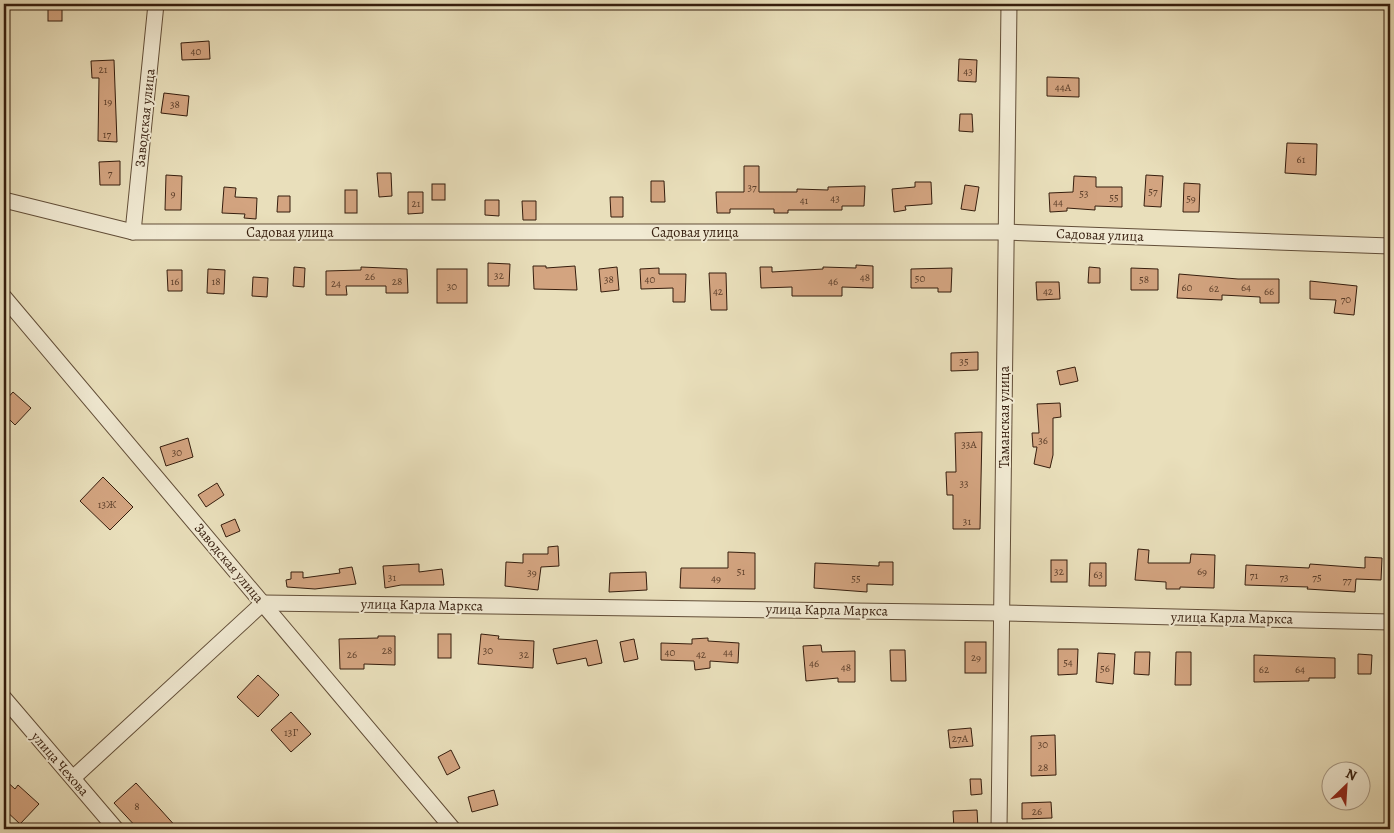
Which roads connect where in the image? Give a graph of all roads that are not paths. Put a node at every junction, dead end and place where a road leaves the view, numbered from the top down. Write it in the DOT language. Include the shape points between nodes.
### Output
graph roads {
  1 [pos="156,4"];
  2 [pos="1009,4"];
  3 [pos="4,200"];
  4 [pos="133,232"];
  5 [pos="1005,232"];
  6 [pos="1390,246"];
  7 [pos="4,297"];
  8 [pos="263,603"];
  9 [pos="1003,613"];
  10 [pos="1390,622"];
  11 [pos="4,698"];
  12 [pos="73,778"];
  13 [pos="116,829"];
  14 [pos="453,829"];
  15 [pos="999,829"];
  1 -- 4 [label="street, Заводская улица"];
  2 -- 5 [label="street, Таманская улица"];
  3 -- 4 [label="street, Садовая улица"];
  4 -- 5 [label="street, Садовая улица"];
  5 -- 6 [label="street, Садовая улица"];
  5 -- 9 [label="street, Таманская улица"];
  7 -- 8 [label="street, Заводская улица"];
  8 -- 9 [label="street, улица Карла Маркса"];
  8 -- 12 [label="street"];
  8 -- 14 [label="street, Заводская улица"];
  9 -- 10 [label="street, улица Карла Маркса"];
  9 -- 15 [label="street, Таманская улица"];
  11 -- 12 [label="street, улица Чехова"];
  12 -- 13 [label="street, улица Чехова"];
}
